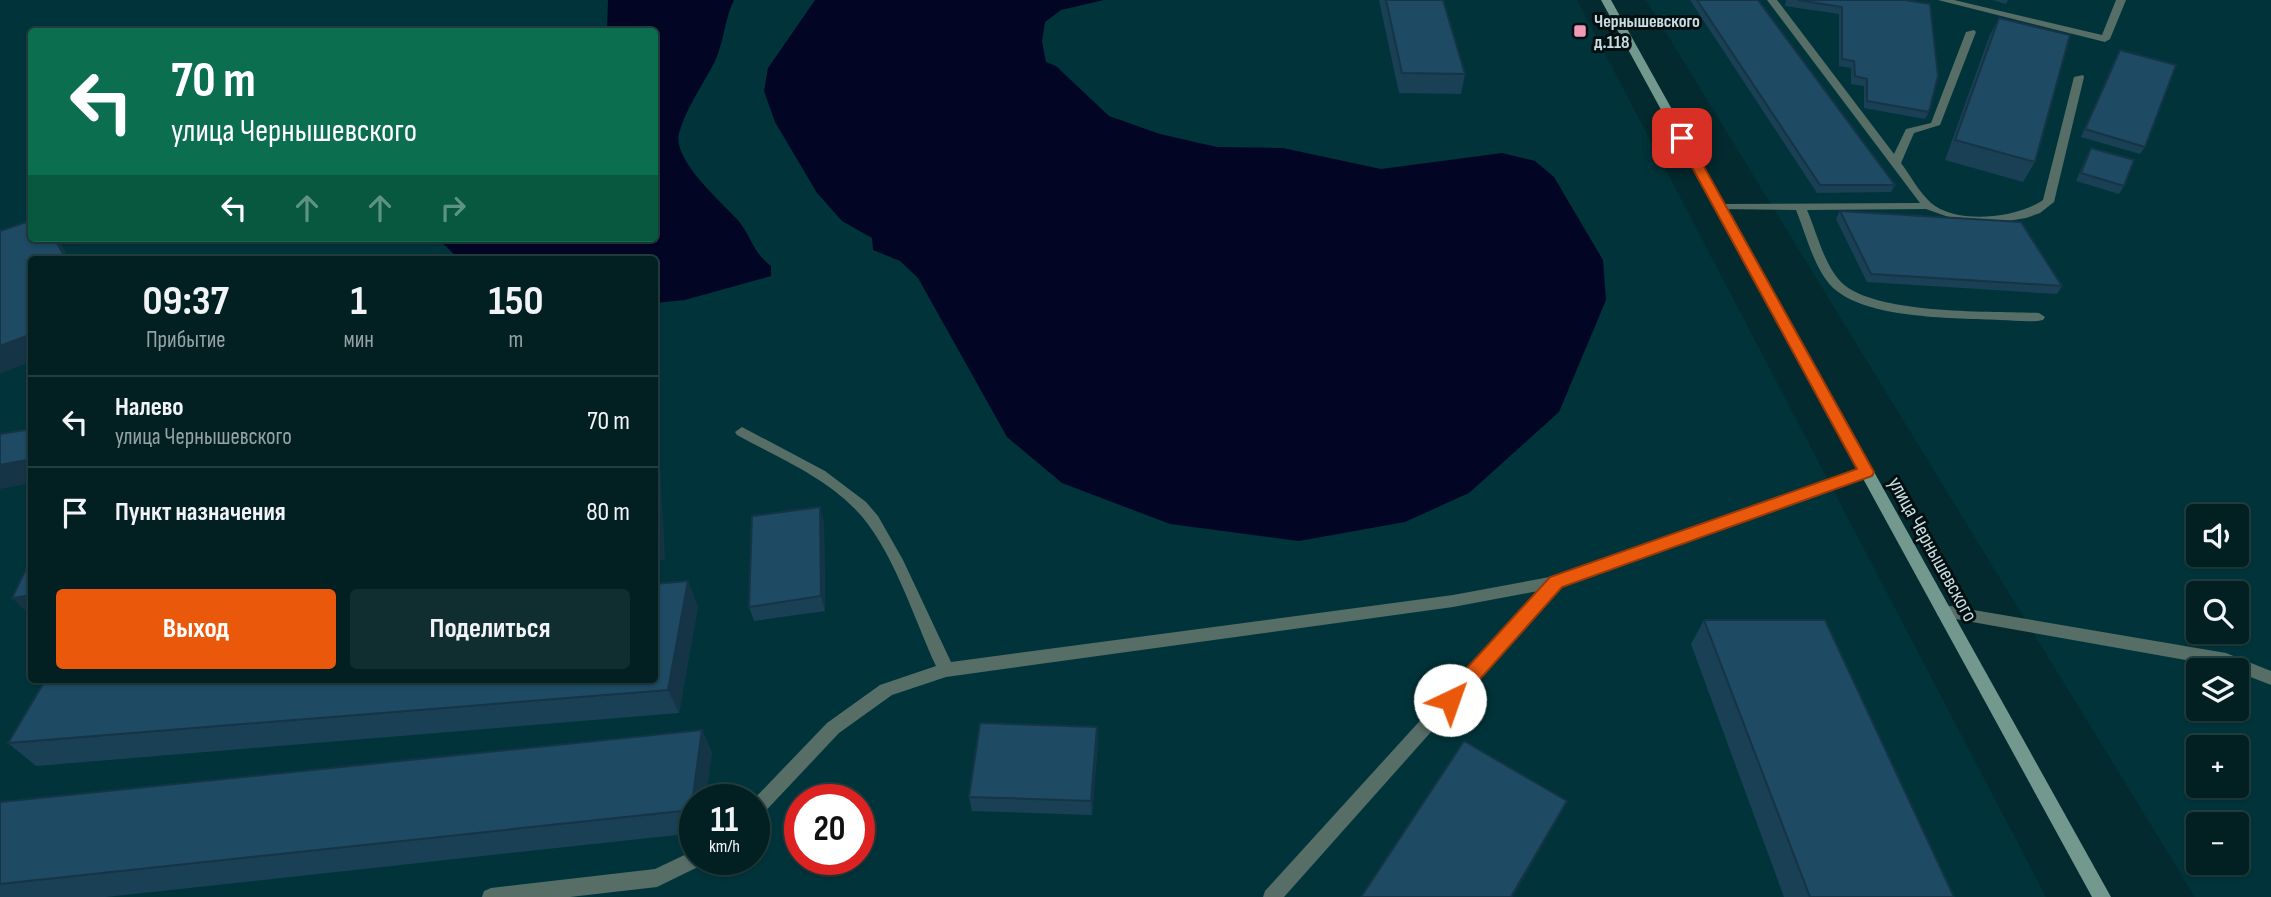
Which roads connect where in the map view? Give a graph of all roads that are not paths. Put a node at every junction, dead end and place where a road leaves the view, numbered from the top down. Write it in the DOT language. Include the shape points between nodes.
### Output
graph roads {
  1 [pos="1605,0"];
  2 [pos="1772,0"];
  3 [pos="1942,0"];
  4 [pos="2121,0"];
  5 [pos="1971,32"];
  6 [pos="2079,77"];
  7 [pos="1895,163"];
  8 [pos="1928,206"];
  9 [pos="1720,207"];
  10 [pos="1800,207"];
  11 [pos="2039,317"];
  12 [pos="742,432"];
  13 [pos="1866,472"];
  14 [pos="1556,582"];
  15 [pos="1944,611"];
  16 [pos="946,670"];
  17 [pos="2271,678"];
  18 [pos="770,794"];
  19 [pos="679,867"];
  20 [pos="491,897"];
  21 [pos="1272,897"];
  22 [pos="2102,897"];
  1 -- 9 [label="main road, улица Чернышевского"];
  2 -- 7 [label="lane"];
  3 -- 4 [label="lane" via="2105,39"];
  5 -- 7 [label="lane" via="1935,125 1910,131"];
  6 -- 8 [label="lane" via="2048,202 2040,209 2017,217 1964,218"];
  7 -- 8 [label="lane"];
  8 -- 10 [label="lane"];
  9 -- 10 [label="lane"];
  9 -- 13 [label="main road, улица Чернышевского"];
  10 -- 11 [label="lane" via="1834,281 1853,297 1886,307"];
  12 -- 16 [label="lane" via="837,485 864,509 883,538"];
  13 -- 14 [label="lane"];
  13 -- 15 [label="main road, улица Чернышевского"];
  14 -- 16 [label="lane" via="1452,601"];
  14 -- 21 [label="lane"];
  15 -- 17 [label="lane" via="2226,660"];
  15 -- 22 [label="main road, улица Чернышевского"];
  16 -- 18 [label="lane" via="875,697 833,728"];
  19 -- 20 [label="lane" via="657,877"];
}
